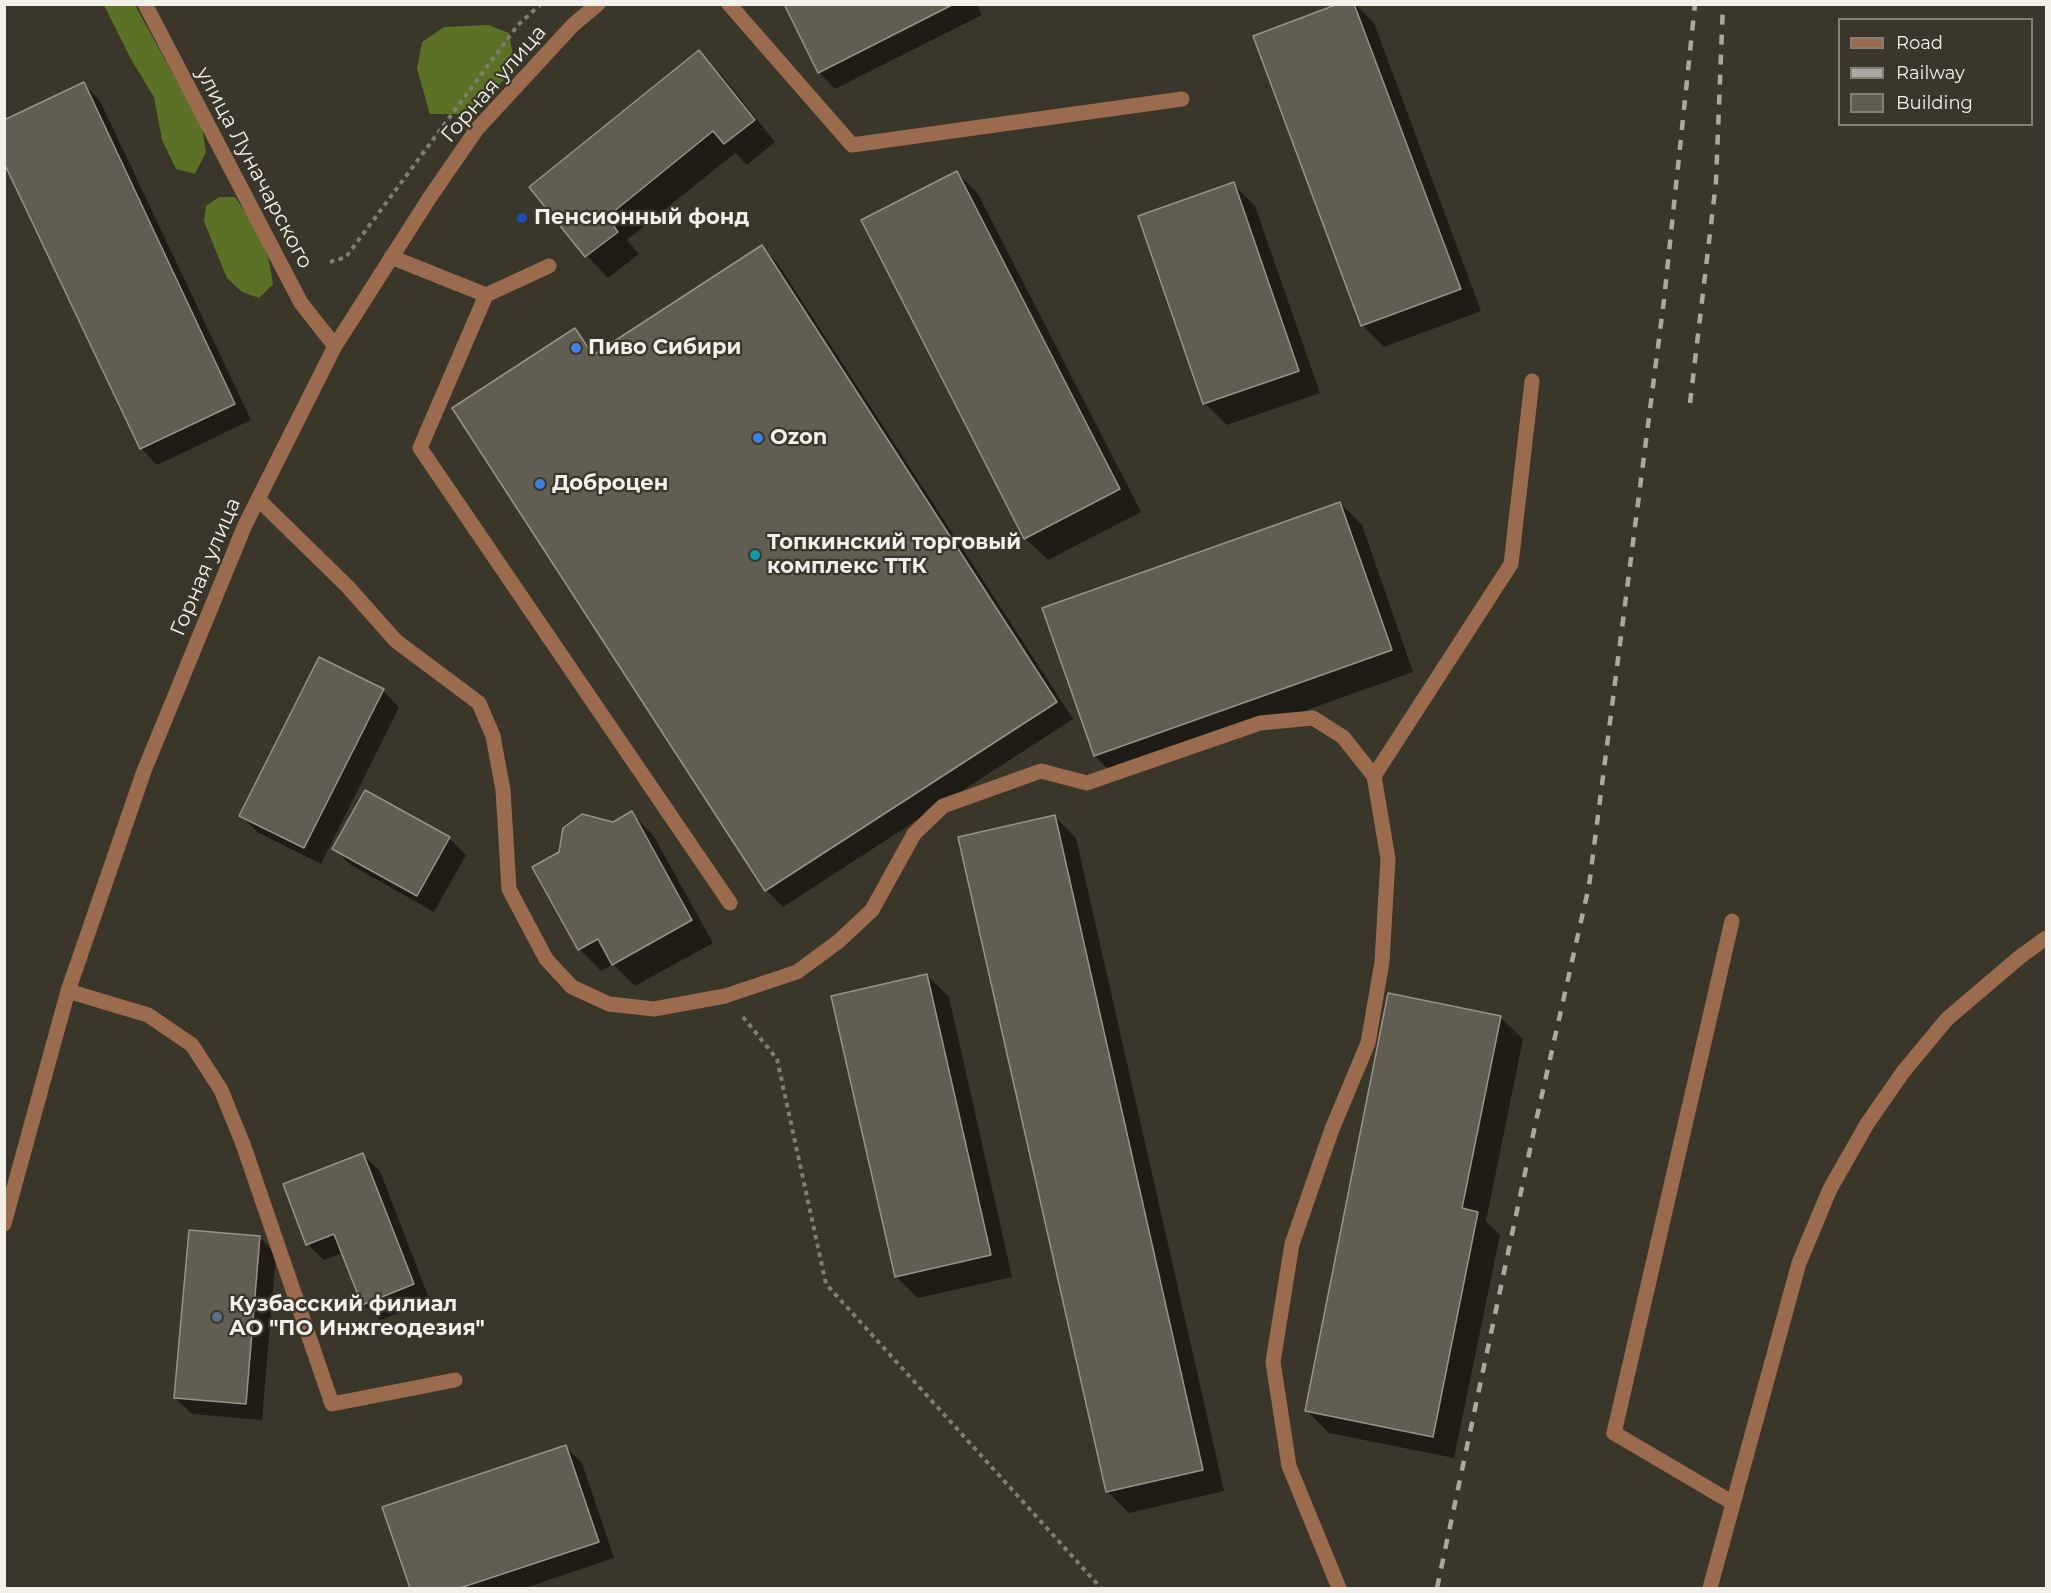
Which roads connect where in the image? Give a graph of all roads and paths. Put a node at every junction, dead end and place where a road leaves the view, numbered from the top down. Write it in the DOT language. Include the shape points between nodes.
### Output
graph roads {
  1 [pos="145,4"];
  2 [pos="541,4"];
  3 [pos="598,4"];
  4 [pos="729,4"];
  5 [pos="1182,99"];
  6 [pos="391,257"];
  7 [pos="330,262"];
  8 [pos="549,266"];
  9 [pos="486,295"];
  10 [pos="335,346"];
  11 [pos="1532,381"];
  12 [pos="258,499"];
  13 [pos="1374,776"];
  14 [pos="730,903"];
  15 [pos="1732,921"];
  16 [pos="2046,938"];
  17 [pos="68,990"];
  18 [pos="725,996"];
  19 [pos="4,1224"];
  20 [pos="455,1380"];
  21 [pos="1732,1503"];
  22 [pos="1101,1588"];
  23 [pos="1339,1588"];
  24 [pos="1710,1588"];
  1 -- 10 [label="street, улица Луначарского" via="301,303"];
  2 -- 7 [label="path" via="518,25 346,257"];
  3 -- 6 [label="street, Горная улица" via="573,25 477,129"];
  4 -- 5 [label="street" via="852,145"];
  6 -- 9 [label="street"];
  6 -- 10 [label="street, Горная улица"];
  8 -- 9 [label="street"];
  9 -- 14 [label="street" via="420,448"];
  10 -- 12 [label="street, Горная улица"];
  11 -- 13 [label="street" via="1511,564"];
  12 -- 17 [label="street, Горная улица" via="144,771"];
  12 -- 18 [label="street" via="396,640 479,703 493,736 503,790 509,889 546,959 572,987 609,1004 654,1009"];
  13 -- 18 [label="street" via="1343,737 1313,718 1260,723 1087,783 1041,771 943,806 914,834 872,910 839,941 797,972"];
  13 -- 23 [label="street" via="1388,859 1380,973 1368,1043 1332,1129 1292,1244 1273,1362 1290,1466"];
  15 -- 21 [label="street" via="1614,1433"];
  16 -- 21 [label="street" via="1947,1019 1867,1124 1830,1189 1799,1263"];
  17 -- 19 [label="street, Горная улица"];
  17 -- 20 [label="street" via="148,1015 192,1045 221,1090 332,1404"];
  18 -- 22 [label="path" via="777,1059 826,1284"];
  21 -- 24 [label="street"];
}
